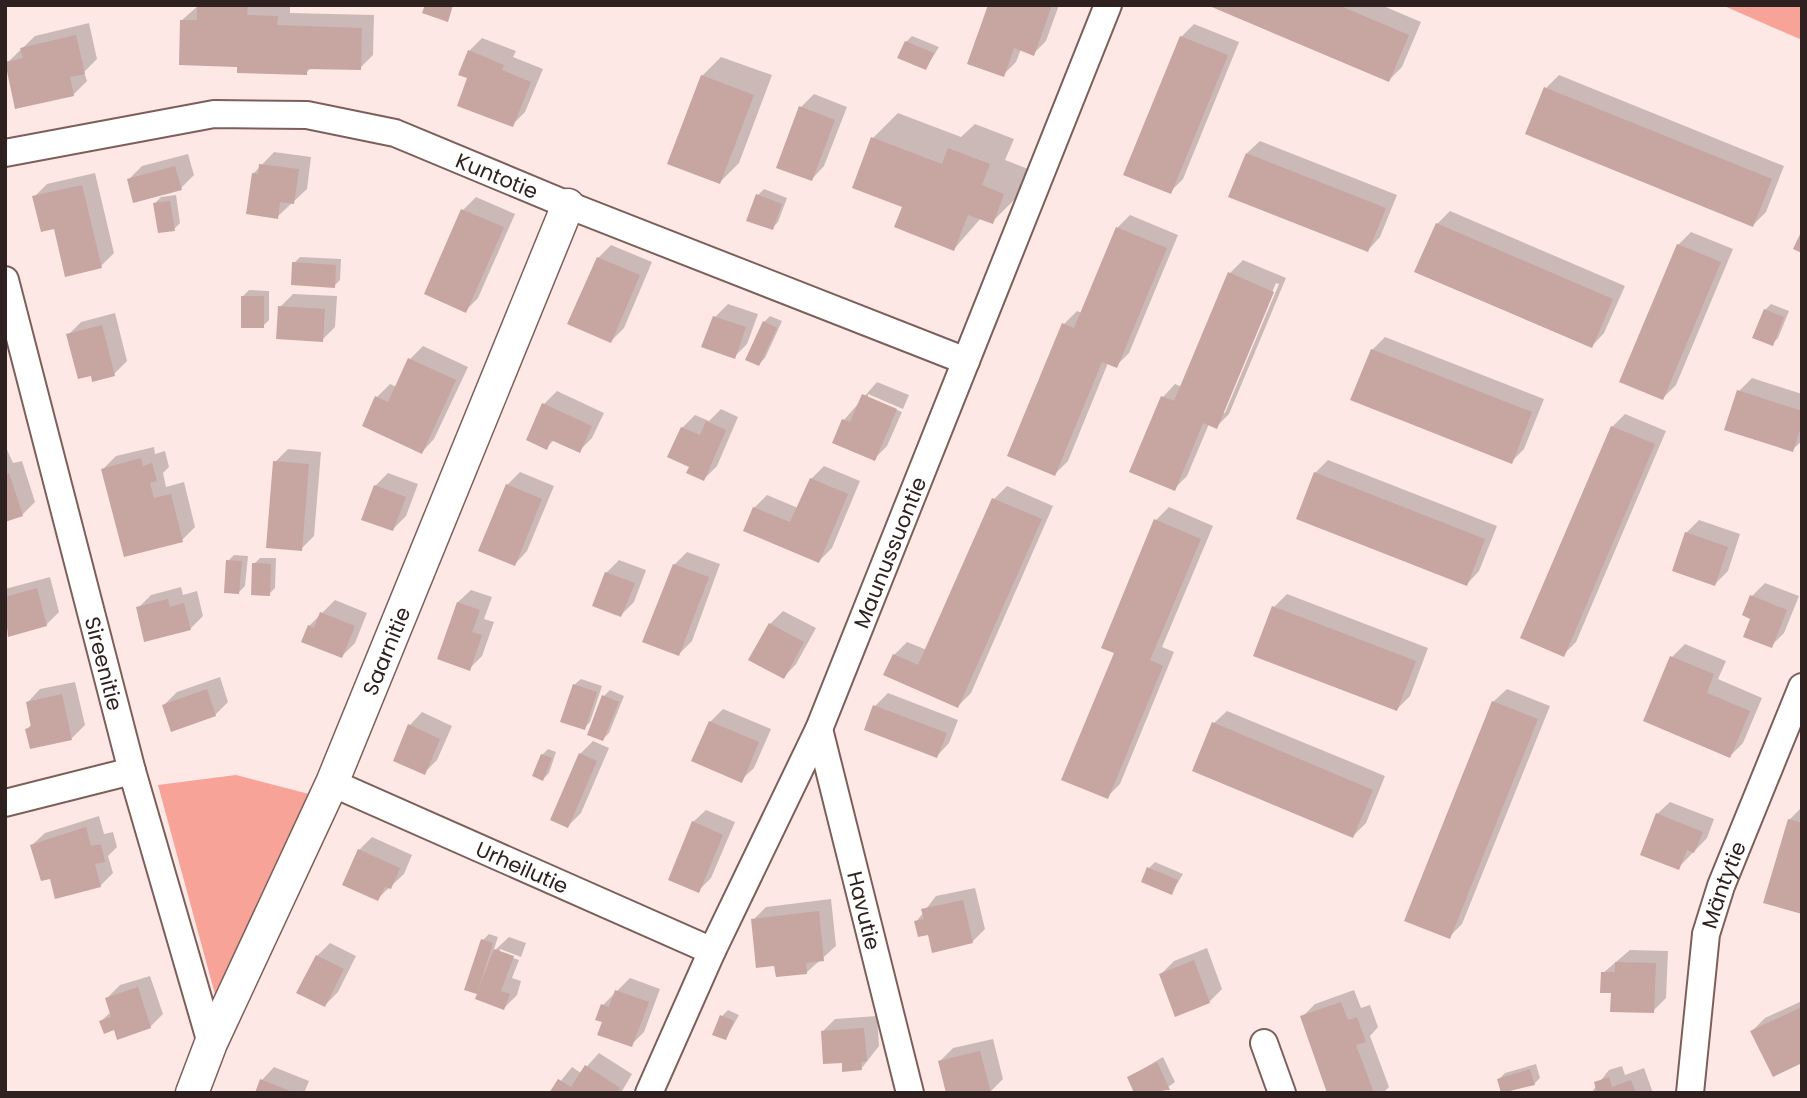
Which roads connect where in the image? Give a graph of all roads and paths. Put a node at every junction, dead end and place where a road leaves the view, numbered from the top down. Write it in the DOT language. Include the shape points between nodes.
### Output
graph roads {
  1 [pos="1108,5"];
  2 [pos="5,153"];
  3 [pos="568,205"];
  4 [pos="5,280"];
  5 [pos="966,361"];
  6 [pos="1802,687"];
  7 [pos="819,729"];
  8 [pos="132,771"];
  9 [pos="332,783"];
  10 [pos="5,803"];
  11 [pos="712,951"];
  12 [pos="211,1043"];
  13 [pos="1264,1043"];
  14 [pos="192,1093"];
  15 [pos="649,1093"];
  16 [pos="910,1093"];
  17 [pos="1282,1093"];
  18 [pos="1690,1093"];
  1 -- 5 [label="street, Maunussuontie"];
  2 -- 3 [label="street, Kuntotie" via="215,114 307,115 395,133"];
  3 -- 5 [label="street, Kuntotie"];
  3 -- 9 [label="street, Saarnitie"];
  4 -- 8 [label="street, Sireenitie"];
  5 -- 7 [label="street, Maunussuontie"];
  6 -- 18 [label="street, Mäntytie" via="1706,934"];
  7 -- 11 [label="street, Maunussuontie"];
  7 -- 16 [label="street, Havutie"];
  8 -- 10 [label="street"];
  8 -- 12 [label="street, Sireenitie"];
  9 -- 11 [label="street, Urheilutie"];
  9 -- 12 [label="street, Saarnitie"];
  11 -- 15 [label="street, Maunussuontie"];
  12 -- 14 [label="street, Saarnitie"];
  13 -- 17 [label="street"];
}
